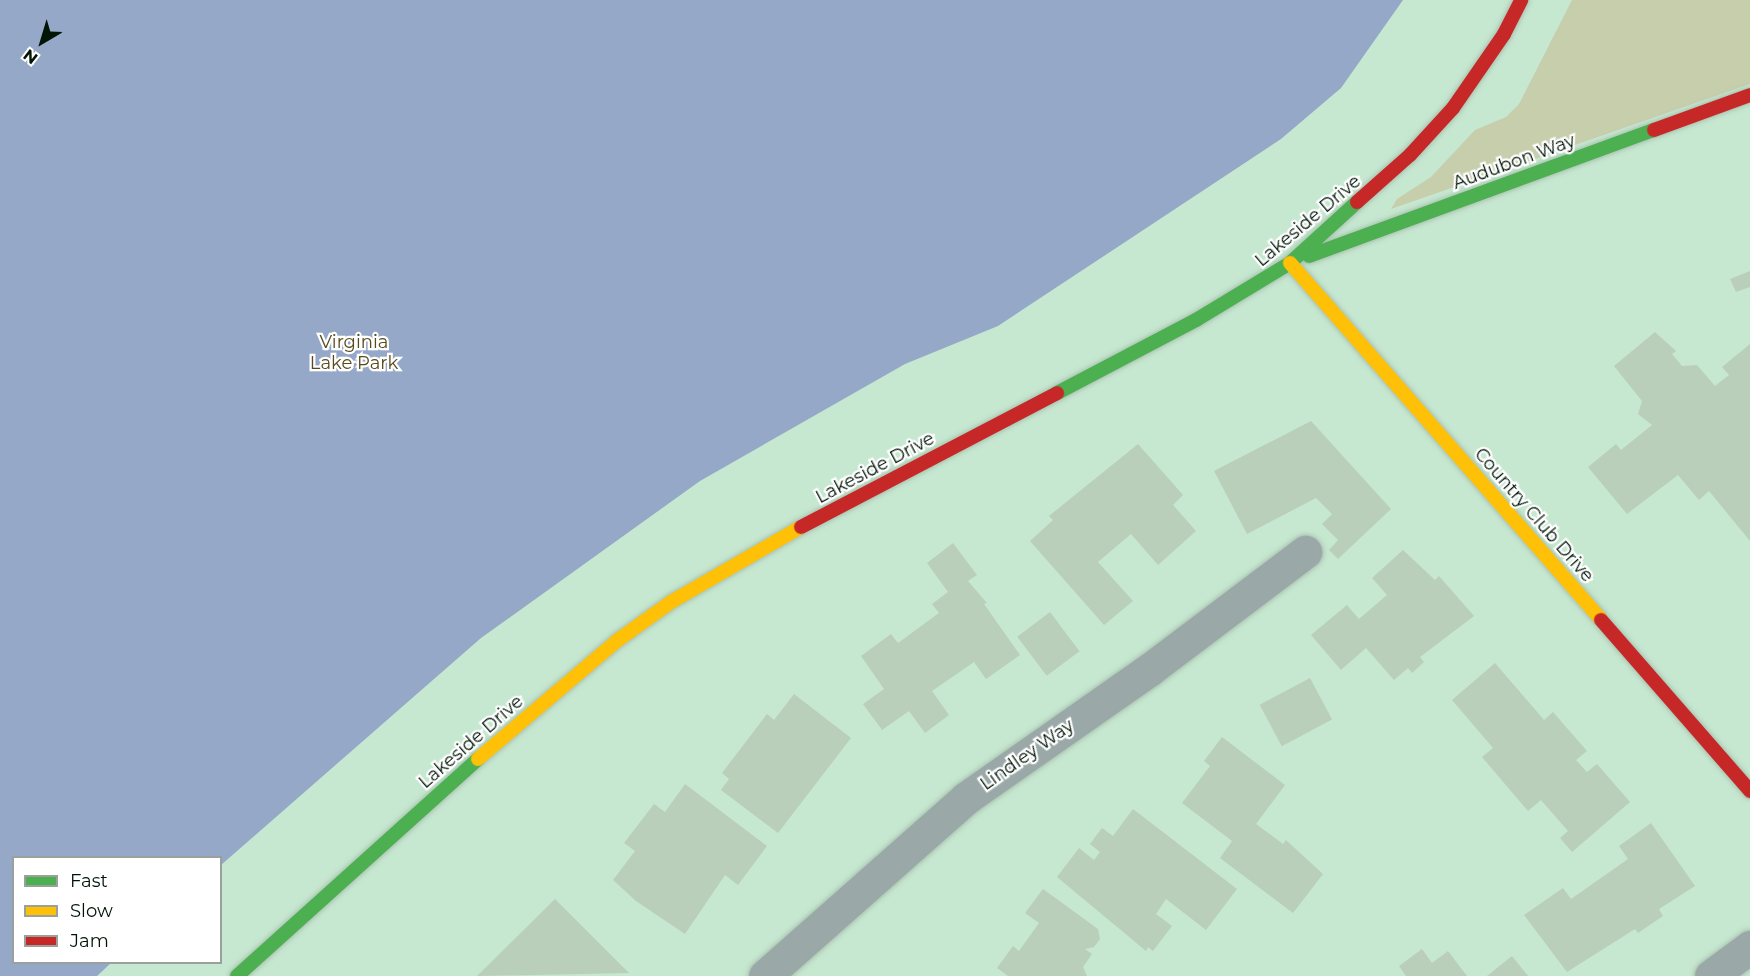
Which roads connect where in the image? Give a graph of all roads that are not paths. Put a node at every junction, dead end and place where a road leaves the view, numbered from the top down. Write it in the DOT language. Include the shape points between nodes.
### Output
graph roads {
  1 [pos="1521,0"];
  2 [pos="1750,95"];
  3 [pos="1290,263"];
  4 [pos="1305,552"];
  5 [pos="1750,791"];
  6 [pos="1750,947"];
  7 [pos="237,976"];
  8 [pos="765,976"];
  9 [pos="1711,976"];
  1 -- 3 [label="street, Lakeside Drive" via="1504,34 1453,108 1410,156"];
  2 -- 3 [label="street, Audubon Way"];
  3 -- 5 [label="street, Country Club Drive"];
  3 -- 7 [label="street, Lakeside Drive" via="1196,321 785,535 671,602 618,640 504,736"];
  4 -- 8 [label="street, Lindley Way" via="1149,670 966,798"];
  6 -- 9 [label="street"];
}
